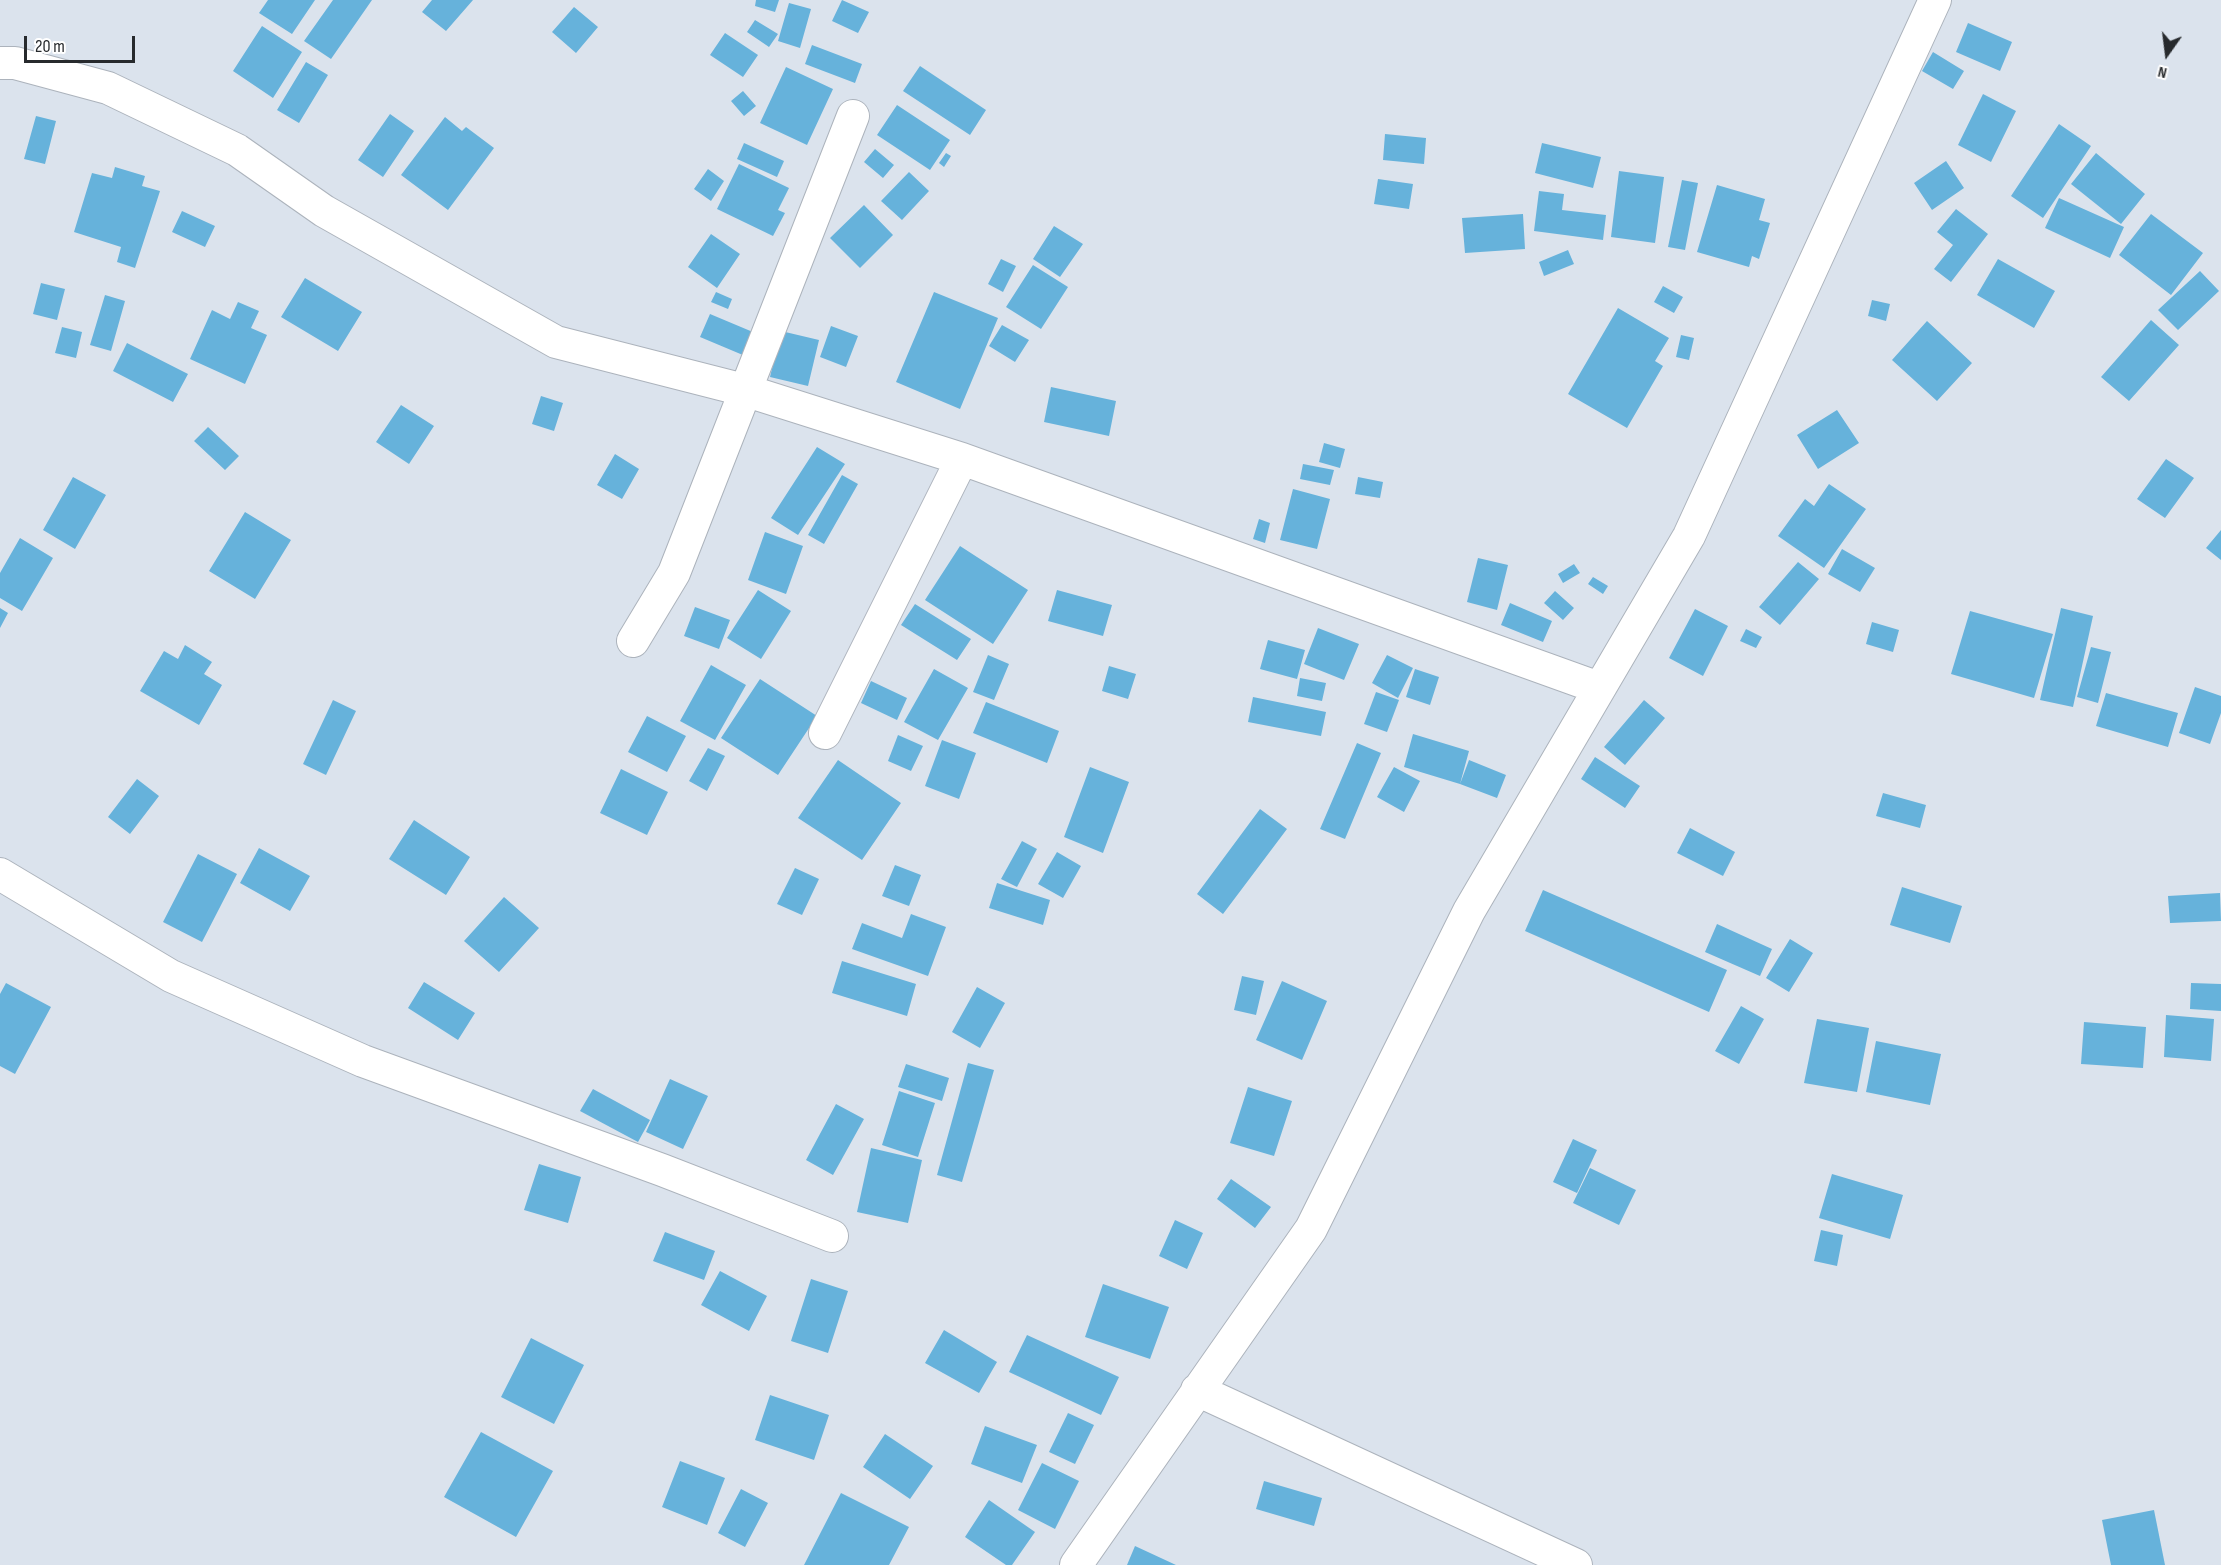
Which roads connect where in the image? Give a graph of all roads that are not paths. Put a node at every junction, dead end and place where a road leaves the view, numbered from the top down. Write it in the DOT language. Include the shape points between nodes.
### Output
graph roads {
  1 [pos="1935,0"];
  2 [pos="0,63"];
  3 [pos="853,116"];
  4 [pos="744,390"];
  5 [pos="962,459"];
  6 [pos="633,641"];
  7 [pos="1599,688"];
  8 [pos="825,733"];
  9 [pos="0,874"];
  10 [pos="831,1236"];
  11 [pos="1197,1390"];
  12 [pos="1076,1565"];
  13 [pos="1576,1565"];
  1 -- 7 [label="street" via="1689,536"];
  2 -- 4 [label="street" via="15,63 108,88 237,150 324,211 556,342"];
  3 -- 4 [label="street"];
  4 -- 5 [label="street"];
  4 -- 6 [label="street" via="674,573"];
  5 -- 7 [label="street"];
  5 -- 8 [label="street"];
  7 -- 11 [label="street" via="1469,911 1311,1229"];
  9 -- 10 [label="street" via="171,976 363,1061"];
  11 -- 12 [label="street"];
  11 -- 13 [label="street"];
}
